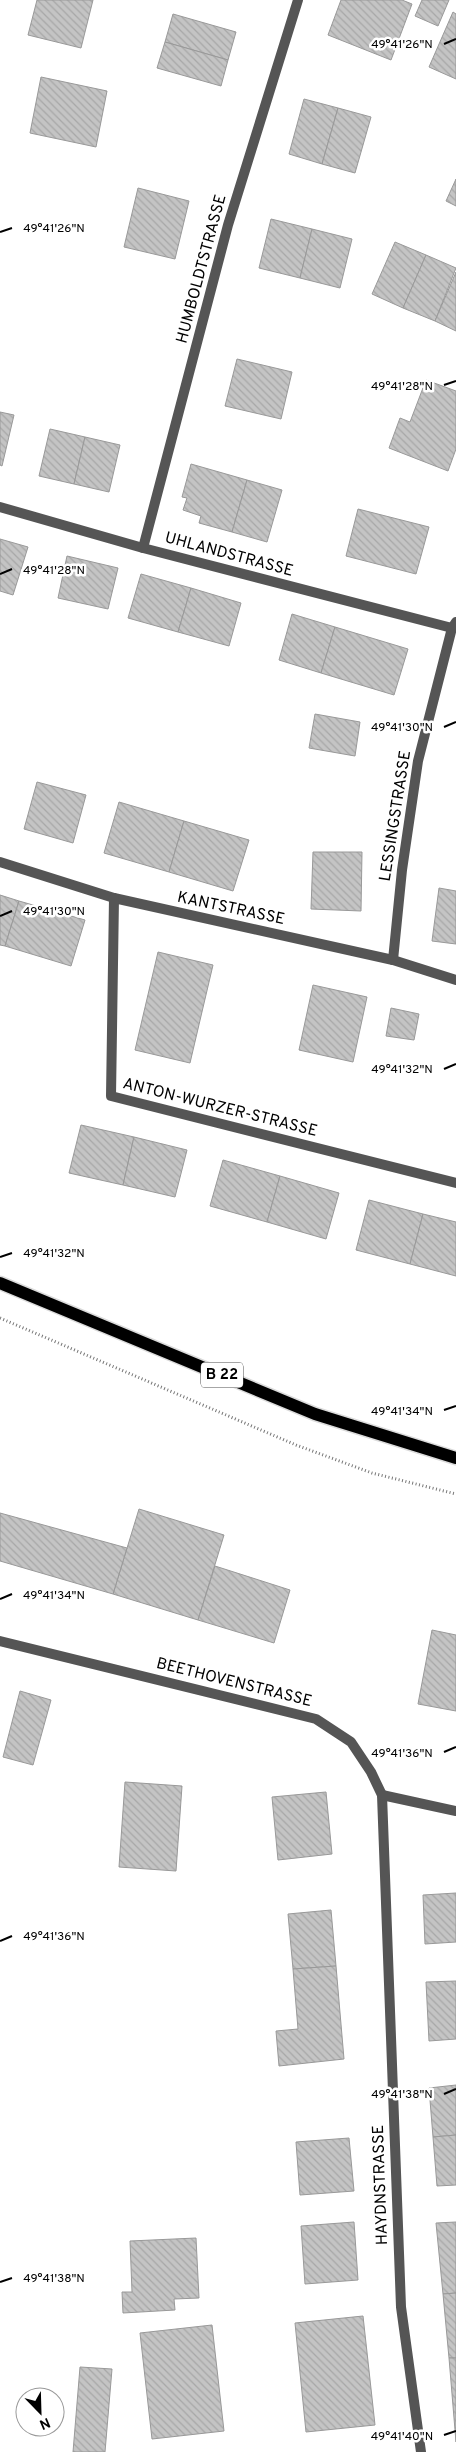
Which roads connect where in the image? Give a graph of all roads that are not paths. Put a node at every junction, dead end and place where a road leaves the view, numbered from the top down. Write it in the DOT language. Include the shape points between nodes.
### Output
graph roads {
  1 [pos="298,0"];
  2 [pos="0,507"];
  3 [pos="143,548"];
  4 [pos="454,625"];
  5 [pos="0,862"];
  6 [pos="114,898"];
  7 [pos="393,960"];
  8 [pos="456,980"];
  9 [pos="456,1183"];
  10 [pos="0,1283"];
  11 [pos="456,1458"];
  12 [pos="0,1641"];
  13 [pos="382,1795"];
  14 [pos="456,1811"];
  15 [pos="421,2452"];
  1 -- 3 [label="street, HUMBOLDTSTRASSE" via="228,225"];
  2 -- 3 [label="street, UHLANDSTRASSE"];
  3 -- 4 [label="street, UHLANDSTRASSE"];
  4 -- 7 [label="street, LESSINGSTRASSE" via="418,761"];
  5 -- 6 [label="street, KANTSTRASSE"];
  6 -- 7 [label="street, KANTSTRASSE"];
  6 -- 9 [label="street, ANTON-WURZER-STRASSE" via="111,1096"];
  7 -- 8 [label="street, KANTSTRASSE"];
  10 -- 11 [label="main road, B 22" via="315,1414"];
  12 -- 13 [label="street, BEETHOVENSTRASSE" via="316,1719 351,1742"];
  13 -- 14 [label="street"];
  13 -- 15 [label="street, HAYDNSTRASSE" via="401,2307"];
}
